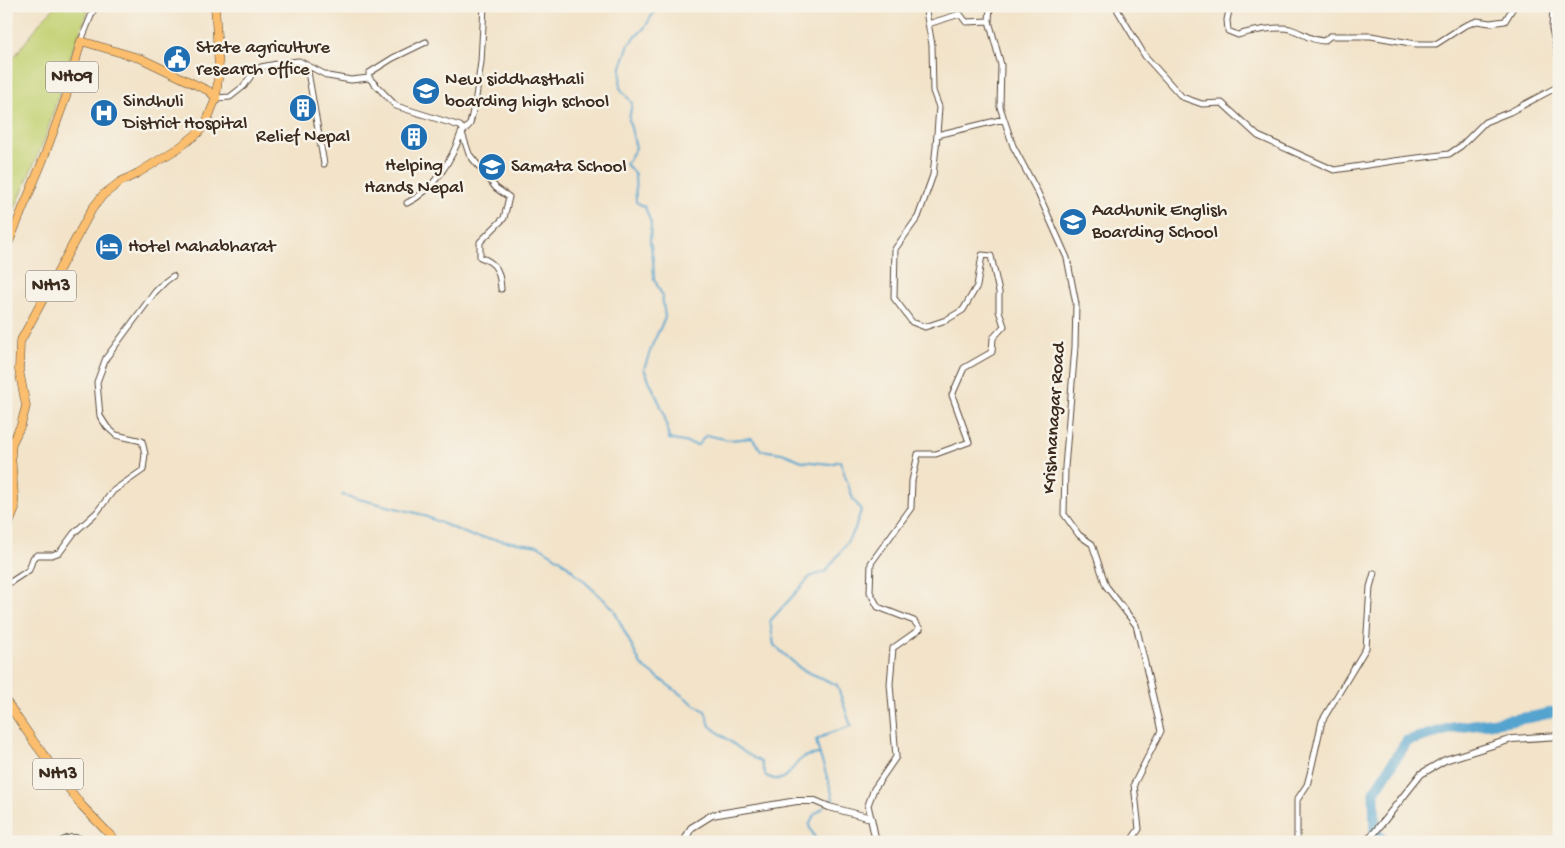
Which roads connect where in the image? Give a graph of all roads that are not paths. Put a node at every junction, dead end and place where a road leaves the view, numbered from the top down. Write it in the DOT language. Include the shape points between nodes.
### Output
graph roads {
  1 [pos="95,6"];
  2 [pos="215,6"];
  3 [pos="484,6"];
  4 [pos="925,6"];
  5 [pos="990,6"];
  6 [pos="1118,6"];
  7 [pos="1230,6"];
  8 [pos="1514,6"];
  9 [pos="1553,6"];
  10 [pos="989,20"];
  11 [pos="928,24"];
  12 [pos="81,41"];
  13 [pos="426,42"];
  14 [pos="1559,59"];
  15 [pos="307,66"];
  16 [pos="368,78"];
  17 [pos="1559,86"];
  18 [pos="216,98"];
  19 [pos="1004,119"];
  20 [pos="463,131"];
  21 [pos="937,135"];
  22 [pos="324,164"];
  23 [pos="406,203"];
  24 [pos="6,249"];
  25 [pos="173,276"];
  26 [pos="501,289"];
  27 [pos="6,531"];
  28 [pos="1374,573"];
  29 [pos="6,585"];
  30 [pos="6,701"];
  31 [pos="1559,736"];
  32 [pos="871,818"];
  33 [pos="60,842"];
  34 [pos="88,842"];
  35 [pos="117,842"];
  36 [pos="684,842"];
  37 [pos="876,842"];
  38 [pos="1130,842"];
  39 [pos="1297,842"];
  40 [pos="1365,842"];
  1 -- 12 [label="street"];
  2 -- 18 [label="main road, NH13" via="220,69"];
  3 -- 20 [label="street" via="476,97 470,124"];
  4 -- 11 [label="street"];
  5 -- 10 [label="street, Krishnanagar Road"];
  6 -- 17 [label="street" via="1146,56 1182,98 1202,104 1222,104 1258,136 1334,170 1449,154 1484,122"];
  7 -- 8 [label="street" via="1228,31 1238,35 1282,28 1309,39 1324,41 1330,36 1372,36 1416,44 1436,44 1476,21 1506,20"];
  9 -- 14 [label="street" via="1552,29"];
  10 -- 11 [label="street" via="966,22 960,14"];
  10 -- 19 [label="street, Krishnanagar Road" via="1001,65 1000,108"];
  11 -- 21 [label="street" via="933,91 939,107"];
  12 -- 18 [label="main road, NH09" via="142,60 209,91"];
  12 -- 24 [label="main road, NH09" via="46,151"];
  13 -- 16 [label="street" via="378,66 368,73"];
  15 -- 16 [label="street" via="328,76 351,80"];
  15 -- 18 [label="street" via="299,61 261,67 230,97"];
  15 -- 22 [label="street"];
  16 -- 20 [label="street" via="396,106 460,126"];
  18 -- 27 [label="main road, NH13" via="198,133 120,182 92,209 20,342 19,370 26,406 12,444 15,510"];
  19 -- 21 [label="street"];
  19 -- 38 [label="street, Krishnanagar Road" via="1013,146 1068,258 1076,304 1064,514 1079,535 1092,544 1106,586 1136,625 1162,730 1134,784 1139,829"];
  20 -- 23 [label="street" via="439,175 418,198"];
  20 -- 26 [label="street" via="469,154 496,188 509,196 504,218 480,242 480,257 497,266"];
  21 -- 32 [label="street" via="933,175 918,217 895,249 894,298 912,322 925,327 946,320 963,310 977,286 982,255 992,256 999,312 1004,326 994,338 992,352 964,368 952,395 969,442 936,454 918,454 912,480 911,508 871,563 870,592 878,607 914,621 920,629 893,648 890,684 896,757 874,789 868,805"];
  25 -- 29 [label="street" via="155,292 106,358 97,382 100,416 116,435 142,441 145,454 143,470 113,491 60,552 33,558 29,570"];
  28 -- 39 [label="street" via="1366,648 1322,722 1307,785 1297,800"];
  30 -- 35 [label="main road, NH13" via="82,806"];
  31 -- 40 [label="street" via="1512,739 1445,760 1421,774"];
  32 -- 36 [label="street" via="816,801 797,801 712,815 691,828"];
  32 -- 37 [label="street"];
  33 -- 34 [label="street" via="80,837"];
}
